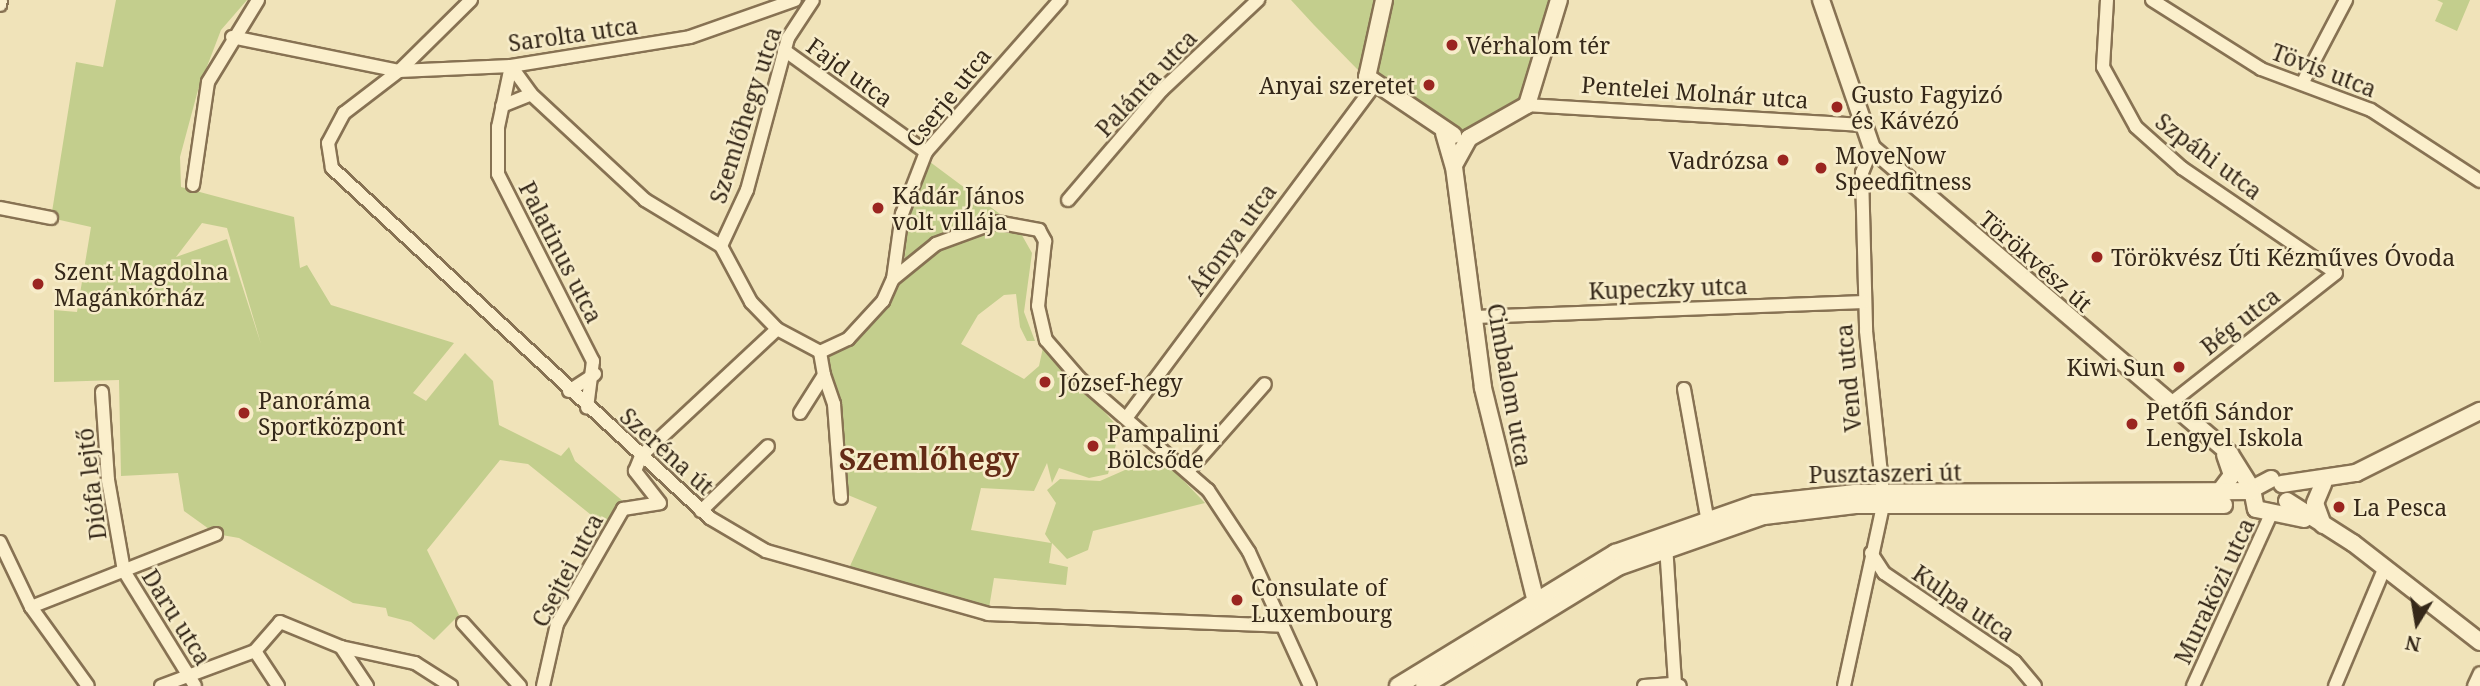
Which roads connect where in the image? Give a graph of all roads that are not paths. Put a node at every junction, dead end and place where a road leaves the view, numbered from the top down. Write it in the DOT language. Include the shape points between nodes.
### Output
graph roads {
  1 [pos="258,0"];
  2 [pos="471,0"];
  3 [pos="795,0"];
  4 [pos="814,0"];
  5 [pos="1060,0"];
  6 [pos="1258,0"];
  7 [pos="1384,0"];
  8 [pos="1559,0"];
  9 [pos="1821,0"];
  10 [pos="2107,0"];
  11 [pos="2152,0"];
  12 [pos="2346,0"];
  13 [pos="232,37"];
  14 [pos="429,41"];
  15 [pos="784,50"];
  16 [pos="511,66"];
  17 [pos="434,69"];
  18 [pos="399,71"];
  19 [pos="2303,82"];
  20 [pos="1373,87"];
  21 [pos="531,94"];
  22 [pos="1527,105"];
  23 [pos="502,106"];
  24 [pos="1861,125"];
  25 [pos="1444,133"];
  26 [pos="1469,138"];
  27 [pos="1872,148"];
  28 [pos="926,152"];
  29 [pos="1454,165"];
  30 [pos="2480,181"];
  31 [pos="193,185"];
  32 [pos="1068,200"];
  33 [pos="0,208"];
  34 [pos="51,218"];
  35 [pos="721,246"];
  36 [pos="2336,273"];
  37 [pos="893,278"];
  38 [pos="1865,302"];
  39 [pos="1474,317"];
  40 [pos="777,329"];
  41 [pos="820,352"];
  42 [pos="595,374"];
  43 [pos="824,375"];
  44 [pos="1265,384"];
  45 [pos="1684,389"];
  46 [pos="569,391"];
  47 [pos="102,392"];
  48 [pos="2171,403"];
  49 [pos="587,408"];
  50 [pos="2480,411"];
  51 [pos="800,413"];
  52 [pos="1127,417"];
  53 [pos="768,446"];
  54 [pos="2224,449"];
  55 [pos="641,456"];
  56 [pos="1190,468"];
  57 [pos="2329,481"];
  58 [pos="2251,494"];
  59 [pos="2217,495"];
  60 [pos="841,498"];
  61 [pos="2279,498"];
  62 [pos="1883,499"];
  63 [pos="701,511"];
  64 [pos="1707,517"];
  65 [pos="2326,527"];
  66 [pos="216,534"];
  67 [pos="0,542"];
  68 [pos="1666,545"];
  69 [pos="1871,553"];
  70 [pos="2385,567"];
  71 [pos="124,570"];
  72 [pos="1535,604"];
  73 [pos="31,607"];
  74 [pos="463,623"];
  75 [pos="1283,626"];
  76 [pos="2480,642"];
  77 [pos="341,647"];
  78 [pos="255,651"];
  79 [pos="2480,673"];
  80 [pos="192,681"];
  81 [pos="1678,685"];
  82 [pos="88,686"];
  83 [pos="161,686"];
  84 [pos="278,686"];
  85 [pos="367,686"];
  86 [pos="451,686"];
  87 [pos="520,686"];
  88 [pos="543,686"];
  89 [pos="1310,686"];
  90 [pos="1398,686"];
  91 [pos="1424,686"];
  92 [pos="1644,686"];
  93 [pos="1844,686"];
  94 [pos="2035,686"];
  95 [pos="2193,686"];
  96 [pos="2335,686"];
  97 [pos="2474,686"];
  1 -- 13 [label="street"];
  2 -- 14 [label="street, Szeréna út"];
  3 -- 16 [label="street, Sarolta utca" via="690,37"];
  4 -- 15 [label="street, Szemlőhegy utca"];
  5 -- 28 [label="street, Cserje utca"];
  6 -- 32 [label="street, Palánta utca" via="1162,90"];
  7 -- 20 [label="street" via="1367,77"];
  8 -- 22 [label="street"];
  9 -- 24 [label="street, Törökvész út"];
  10 -- 36 [label="street, Szpáhi utca" via="2102,67 2136,127 2182,168"];
  11 -- 19 [label="street, Tövis utca" via="2230,53"];
  12 -- 19 [label="street"];
  13 -- 18 [label="street, Sarolta utca"];
  13 -- 31 [label="street" via="208,82"];
  14 -- 17 [label="street" via="426,55"];
  14 -- 18 [label="street, Szeréna út"];
  15 -- 28 [label="street, Fajd utca"];
  15 -- 35 [label="street, Szemlőhegy utca" via="747,190"];
  16 -- 17 [label="street, Sarolta utca"];
  16 -- 21 [label="street"];
  16 -- 23 [label="street, Palatinus utca"];
  17 -- 18 [label="street, Sarolta utca"];
  18 -- 46 [label="street, Szeréna út" via="362,96 334,125 328,143 332,168"];
  19 -- 30 [label="street, Tövis utca" via="2371,110"];
  20 -- 25 [label="street"];
  20 -- 52 [label="street, Áfonya utca"];
  21 -- 23 [label="street"];
  21 -- 35 [label="street" via="645,200"];
  22 -- 24 [label="street, Pentelei Molnár utca"];
  22 -- 26 [label="street"];
  23 -- 42 [label="street, Palatinus utca" via="497,153 505,193"];
  24 -- 27 [label="street, Törökvész út"];
  25 -- 26 [label="street"];
  25 -- 29 [label="street, Cimbalom utca"];
  26 -- 29 [label="street"];
  27 -- 38 [label="street, Vend utca" via="1862,173"];
  27 -- 48 [label="street, Törökvész út"];
  28 -- 37 [label="street, Cserje utca" via="902,214"];
  29 -- 39 [label="street, Cimbalom utca"];
  33 -- 34 [label="street"];
  35 -- 40 [label="street" via="751,302"];
  36 -- 48 [label="street, Bég utca"];
  37 -- 41 [label="street" via="867,321 848,339"];
  37 -- 52 [label="street" via="936,244 975,227 1015,223 1039,230 1045,242 1038,306 1046,340 1079,378"];
  38 -- 39 [label="street, Kupeczky utca"];
  38 -- 62 [label="street, Vend utca"];
  39 -- 72 [label="street, Cimbalom utca" via="1483,388"];
  40 -- 41 [label="street"];
  40 -- 55 [label="street"];
  41 -- 43 [label="street"];
  42 -- 46 [label="street"];
  42 -- 49 [label="street"];
  43 -- 51 [label="street"];
  43 -- 60 [label="street" via="834,404"];
  44 -- 56 [label="street"];
  45 -- 64 [label="street"];
  46 -- 49 [label="street, Szeréna út"];
  47 -- 71 [label="street, Diófa lejtő" via="108,480"];
  48 -- 54 [label="street, Törökvész út"];
  49 -- 55 [label="street, Szeréna út"];
  50 -- 57 [label="street"];
  52 -- 56 [label="street"];
  53 -- 63 [label="street"];
  54 -- 58 [label="street, Törökvész út"];
  54 -- 59 [label="street" via="2232,475"];
  54 -- 61 [label="street"];
  55 -- 63 [label="street, Szeréna út"];
  55 -- 88 [label="street, Csejtei utca" via="635,471 660,498 657,507 633,503 623,509 558,624"];
  56 -- 75 [label="street" via="1232,524"];
  57 -- 61 [label="street"];
  57 -- 65 [label="street" via="2315,503"];
  58 -- 59 [label="street, Pusztaszeri út"];
  58 -- 61 [label="street"];
  58 -- 61 [label="street"];
  58 -- 62 [label="street, Pusztaszeri út" via="2168,509"];
  59 -- 62 [label="street, Pusztaszeri út"];
  61 -- 65 [label="street"];
  61 -- 95 [label="street, Muraközi utca"];
  62 -- 64 [label="street, Pusztaszeri út" via="1826,494"];
  62 -- 68 [label="street, Pusztaszeri út" via="1764,516"];
  62 -- 69 [label="street, Vend utca"];
  63 -- 75 [label="street, Szeréna út" via="766,551 988,614"];
  64 -- 72 [label="street, Pusztaszeri út" via="1615,553"];
  65 -- 70 [label="street"];
  66 -- 71 [label="street"];
  67 -- 73 [label="street"];
  68 -- 72 [label="street, Pusztaszeri út"];
  68 -- 81 [label="street"];
  69 -- 93 [label="street, Vend utca"];
  69 -- 94 [label="street, Kulpa utca" via="1884,573 2015,662"];
  70 -- 76 [label="street"];
  70 -- 96 [label="street"];
  71 -- 73 [label="street"];
  71 -- 80 [label="street, Daru utca"];
  72 -- 90 [label="street, Pusztaszeri út"];
  72 -- 91 [label="street, Pusztaszeri út"];
  73 -- 82 [label="street"];
  74 -- 87 [label="street"];
  75 -- 89 [label="street"];
  77 -- 78 [label="street" via="280,622"];
  77 -- 85 [label="street"];
  77 -- 86 [label="street" via="415,663"];
  78 -- 80 [label="street"];
  78 -- 84 [label="street"];
  79 -- 97 [label="street"];
  80 -- 83 [label="street"];
  81 -- 92 [label="street"];
}
